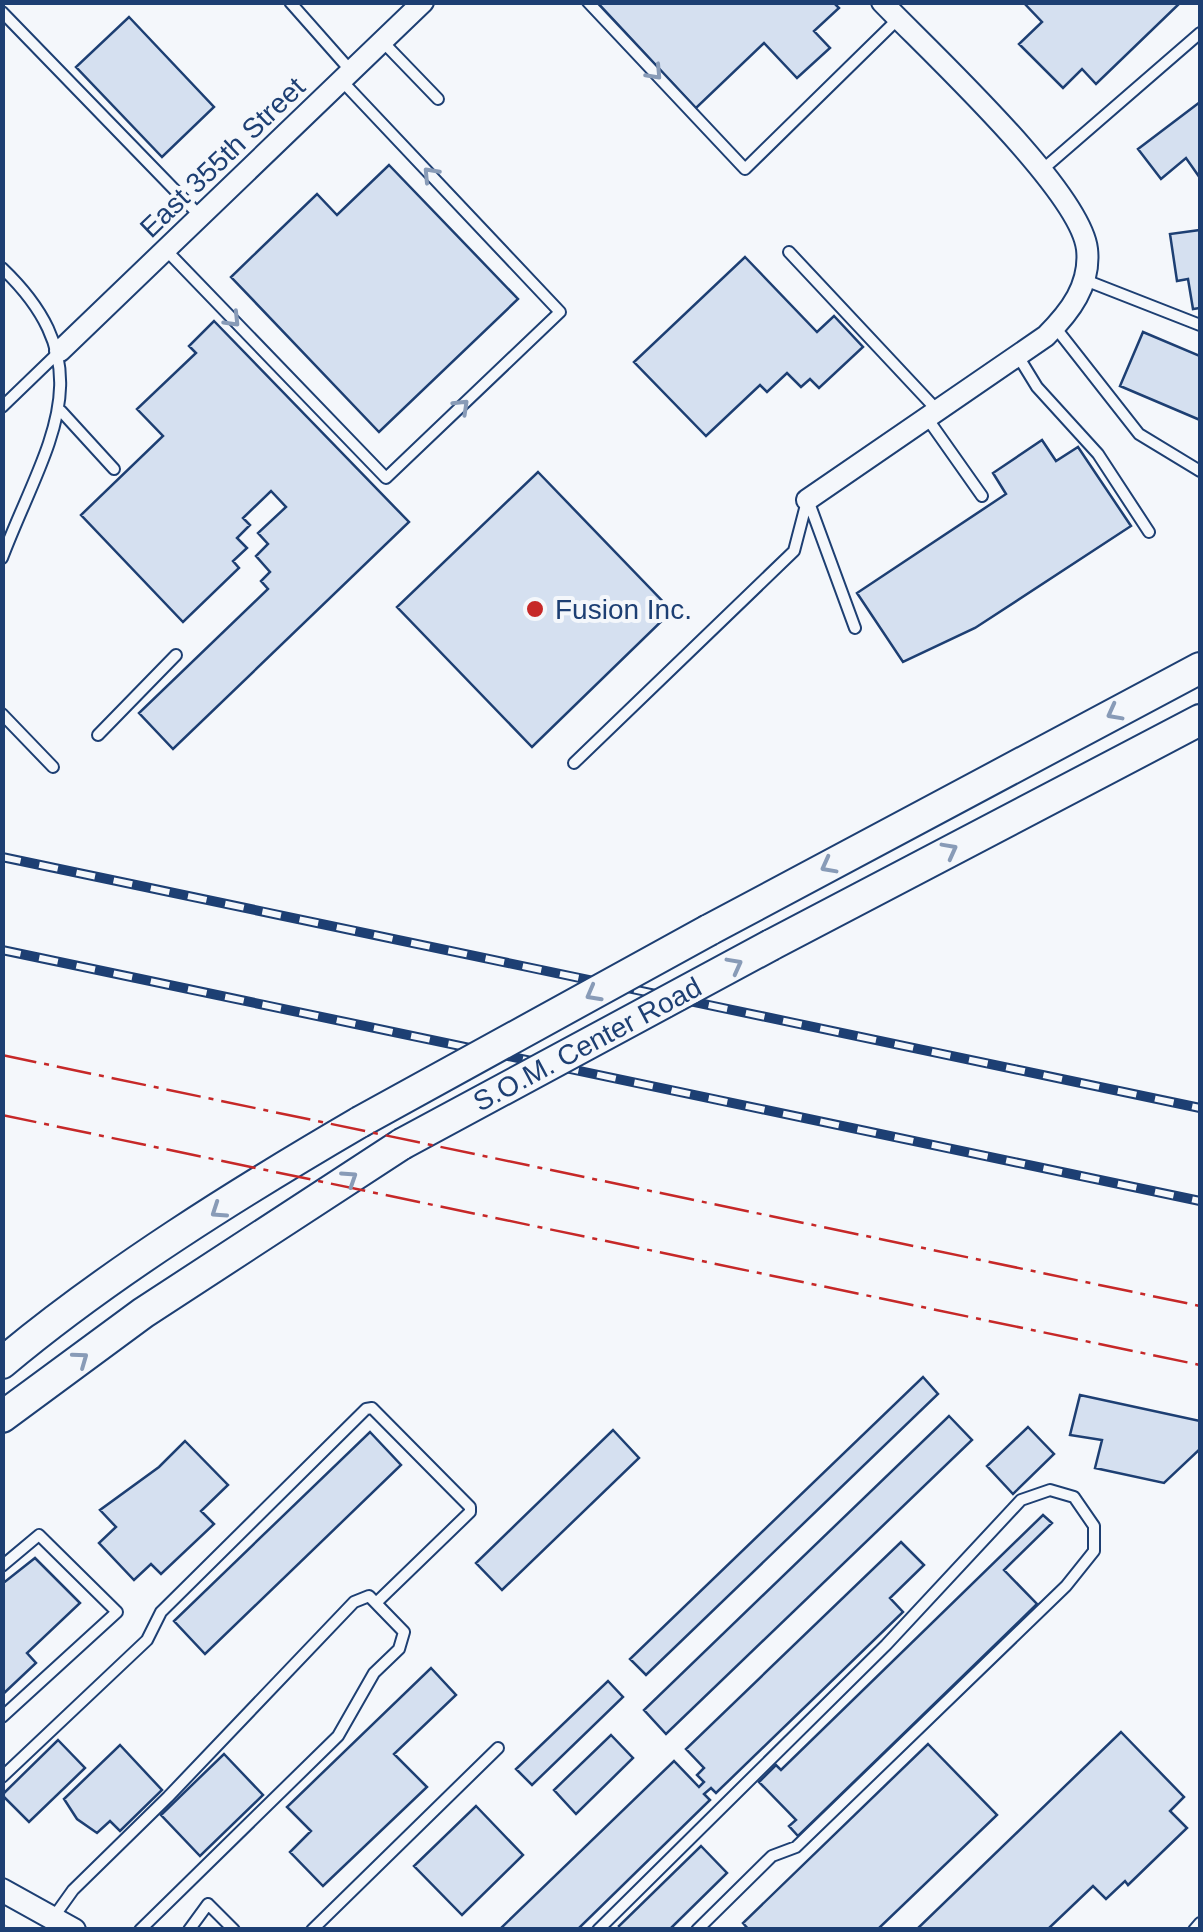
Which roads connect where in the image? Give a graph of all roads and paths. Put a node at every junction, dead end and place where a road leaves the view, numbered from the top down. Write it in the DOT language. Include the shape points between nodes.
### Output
graph roads {
  1 [pos="290,2"];
  2 [pos="422,2"];
  3 [pos="588,2"];
  4 [pos="882,2"];
  5 [pos="2,12"];
  6 [pos="898,19"];
  7 [pos="1200,33"];
  8 [pos="382,42"];
  9 [pos="346,76"];
  10 [pos="438,98"];
  11 [pos="1042,170"];
  12 [pos="200,216"];
  13 [pos="166,250"];
  14 [pos="790,252"];
  15 [pos="2,268"];
  16 [pos="1085,280"];
  17 [pos="1200,325"];
  18 [pos="1055,327"];
  19 [pos="60,351"];
  20 [pos="1018,356"];
  21 [pos="2,407"];
  22 [pos="61,411"];
  23 [pos="932,414"];
  24 [pos="114,470"];
  25 [pos="1200,471"];
  26 [pos="982,496"];
  27 [pos="807,500"];
  28 [pos="1150,532"];
  29 [pos="2,558"];
  30 [pos="854,628"];
  31 [pos="176,654"];
  32 [pos="1200,668"];
  33 [pos="2,714"];
  34 [pos="1200,720"];
  35 [pos="98,735"];
  36 [pos="574,763"];
  37 [pos="53,767"];
  38 [pos="2,1363"];
  39 [pos="2,1417"];
  40 [pos="2,1566"];
  41 [pos="376,1603"];
  42 [pos="2,1717"];
  43 [pos="498,1748"];
  44 [pos="2,1777"];
  45 [pos="2,1890"];
  46 [pos="1200,1923"];
  47 [pos="64,1924"];
  48 [pos="140,1930"];
  49 [pos="189,1930"];
  50 [pos="234,1930"];
  51 [pos="312,1930"];
  52 [pos="598,1930"];
  53 [pos="697,1930"];
  54 [pos="1194,1930"];
  1 -- 9 [label="lane"];
  2 -- 8 [label="street, East 355th Street"];
  3 -- 6 [label="lane, one-way" via="745,168"];
  4 -- 6 [label="street"];
  5 -- 12 [label="lane"];
  6 -- 11 [label="street"];
  7 -- 11 [label="lane"];
  8 -- 9 [label="street, East 355th Street"];
  8 -- 10 [label="lane"];
  9 -- 12 [label="street, East 355th Street"];
  13 -- 9 [label="lane, one-way" via="386,478 560,312"];
  11 -- 16 [label="street" via="1076,216 1087,248"];
  12 -- 13 [label="street, East 355th Street"];
  13 -- 19 [label="street, East 355th Street"];
  14 -- 23 [label="lane"];
  15 -- 19 [label="lane" via="26,290"];
  16 -- 17 [label="lane"];
  16 -- 18 [label="street"];
  18 -- 20 [label="street"];
  18 -- 25 [label="lane" via="1139,434"];
  19 -- 21 [label="lane"];
  19 -- 22 [label="lane"];
  20 -- 23 [label="street"];
  20 -- 28 [label="lane" via="1098,454"];
  22 -- 24 [label="lane"];
  22 -- 29 [label="lane"];
  23 -- 26 [label="lane"];
  23 -- 27 [label="street"];
  27 -- 30 [label="lane"];
  27 -- 36 [label="lane" via="794,552"];
  31 -- 35 [label="lane"];
  32 -- 38 [label="main road, S.O.M. Center Road, one-way, bridge" via="360,1122 62,1316"];
  33 -- 37 [label="lane"];
  39 -- 34 [label="main road, S.O.M. Center Road, one-way, bridge" via="143,1313 402,1144"];
  40 -- 42 [label="lane" via="39,1536 117,1612"];
  41 -- 44 [label="lane" via="470,1507 372,1408 161,1612 148,1640"];
  41 -- 47 [label="lane" via="368,1596 354,1602 72,1890"];
  41 -- 48 [label="lane" via="404,1632 404,1641 374,1674 338,1736"];
  43 -- 51 [label="lane"];
  45 -- 47 [label="street"];
  46 -- 54 [label="lane"];
  49 -- 50 [label="lane" via="208,1904"];
  52 -- 53 [label="lane" via="886,1645 1021,1500 1050,1490 1074,1497 1094,1526 1094,1551 1066,1586 796,1847 772,1856"];
}
